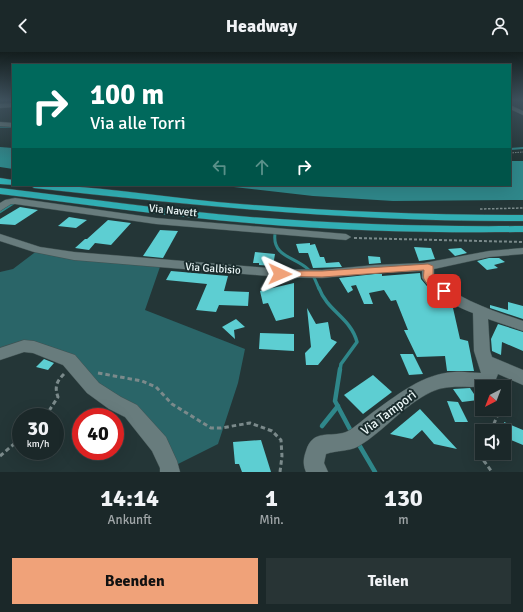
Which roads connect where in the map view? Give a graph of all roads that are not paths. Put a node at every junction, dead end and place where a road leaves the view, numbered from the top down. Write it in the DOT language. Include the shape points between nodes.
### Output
graph roads {
  1 [pos="0,124"];
  2 [pos="12,125"];
  3 [pos="0,181"];
  4 [pos="12,183"];
  5 [pos="43,186"];
  6 [pos="0,191"];
  7 [pos="0,208"];
  8 [pos="523,218"];
  9 [pos="523,229"];
  10 [pos="0,237"];
  11 [pos="346,237"];
  12 [pos="523,251"];
  13 [pos="428,266"];
  14 [pos="480,310"];
  15 [pos="523,326"];
  16 [pos="0,354"];
  17 [pos="486,361"];
  18 [pos="523,378"];
  19 [pos="475,380"];
  20 [pos="490,380"];
  21 [pos="170,472"];
  22 [pos="318,472"];
  1 -- 2 [label="street"];
  3 -- 4 [label="highway"];
  5 -- 8 [label="highway" via="285,212 402,217"];
  6 -- 9 [label="highway" via="198,215 297,223 405,229"];
  7 -- 11 [label="street, Via Navett" via="8,202 15,201 156,221"];
  10 -- 13 [label="street, Via Galbisio" via="38,250 81,257 280,274"];
  12 -- 13 [label="street, Via Galbisio" via="489,254"];
  13 -- 14 [label="street" via="428,278 435,285 454,298"];
  14 -- 15 [label="street"];
  14 -- 17 [label="street, Via Tamporì" via="482,351"];
  16 -- 21 [label="street" via="24,346 34,347 69,360 93,388 131,411 159,444"];
  17 -- 18 [label="street"];
  17 -- 20 [label="street, Via Tamporì"];
  19 -- 22 [label="street, Via Tamporì" via="448,380 424,386 356,436 341,443 322,444 313,458"];
}
